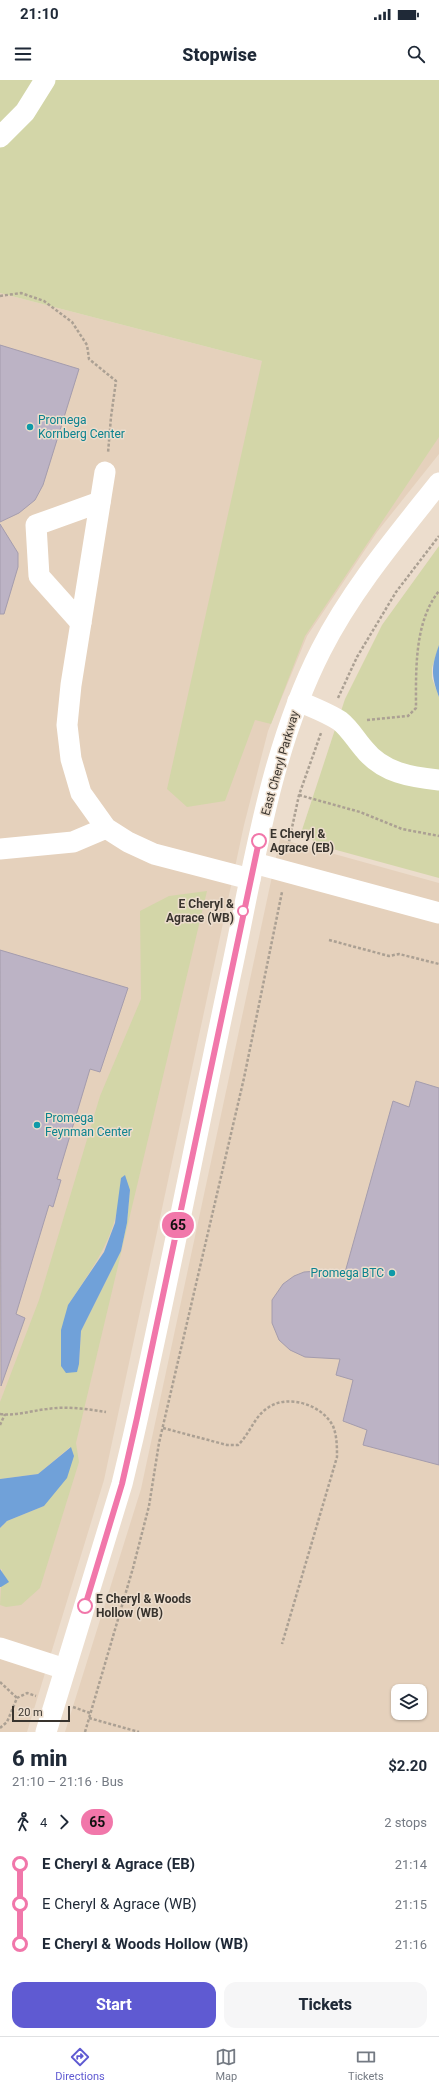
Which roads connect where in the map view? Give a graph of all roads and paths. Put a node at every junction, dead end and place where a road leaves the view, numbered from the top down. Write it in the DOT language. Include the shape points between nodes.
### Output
graph roads {
  1 [pos="45,80"];
  2 [pos="0,137"];
  3 [pos="0,296"];
  4 [pos="105,472"];
  5 [pos="439,483"];
  6 [pos="100,502"];
  7 [pos="439,536"];
  8 [pos="439,591"];
  9 [pos="81,623"];
  10 [pos="337,699"];
  11 [pos="298,701"];
  12 [pos="348,728"];
  13 [pos="322,732"];
  14 [pos="439,780"];
  15 [pos="299,795"];
  16 [pos="106,828"];
  17 [pos="439,836"];
  18 [pos="0,848"];
  19 [pos="287,850"];
  20 [pos="252,871"];
  21 [pos="281,897"];
  22 [pos="439,913"];
  23 [pos="329,940"];
  24 [pos="439,964"];
  25 [pos="106,1412"];
  26 [pos="0,1414"];
  27 [pos="5,1414"];
  28 [pos="0,1425"];
  29 [pos="163,1428"];
  30 [pos="282,1644"];
  31 [pos="0,1648"];
  32 [pos="65,1669"];
  33 [pos="0,1682"];
  34 [pos="17,1698"];
  35 [pos="41,1698"];
  36 [pos="66,1706"];
  37 [pos="90,1713"];
  38 [pos="89,1718"];
  39 [pos="0,1728"];
  40 [pos="46,1732"];
  41 [pos="85,1732"];
  42 [pos="139,1732"];
  1 -- 2 [label="street" via="25,112"];
  3 -- 4 [label="path" via="21,293 44,301 72,322 87,345 89,359 116,381"];
  4 -- 6 [label="street"];
  5 -- 11 [label="street, East Cheryl Parkway" via="347,604 321,650"];
  6 -- 9 [label="street"];
  6 -- 9 [label="street" via="36,525 39,576"];
  7 -- 10 [label="path" via="396,592 357,657"];
  8 -- 12 [label="path" via="424,621 417,653 416,708 408,716 372,718"];
  9 -- 16 [label="street" via="67,725 71,759 81,793"];
  11 -- 12 [label="street" via="329,715"];
  11 -- 20 [label="street, East Cheryl Parkway" via="277,767"];
  12 -- 14 [label="street" via="365,751 382,765 399,774"];
  13 -- 15 [label="path"];
  15 -- 17 [label="path" via="360,812 402,829"];
  15 -- 19 [label="path"];
  16 -- 18 [label="street" via="73,842"];
  16 -- 20 [label="street" via="154,854"];
  20 -- 22 [label="street"];
  20 -- 32 [label="street, East Cheryl Parkway" via="133,1438 122,1484"];
  21 -- 29 [label="path" via="244,1078"];
  23 -- 24 [label="path" via="389,956 399,954"];
  25 -- 27 [label="path" via="48,1409 14,1415"];
  26 -- 27 [label="path"];
  27 -- 28 [label="path"];
  29 -- 30 [label="path" via="227,1445 238,1445 255,1420 269,1407 287,1401 318,1410 332,1426 337,1457"];
  29 -- 37 [label="path" via="149,1506"];
  31 -- 32 [label="street"];
  32 -- 40 [label="street, East Cheryl Parkway"];
  33 -- 34 [label="path"];
  34 -- 35 [label="path" via="27,1693"];
  34 -- 39 [label="path" via="7,1722"];
  36 -- 37 [label="path"];
  37 -- 38 [label="path"];
  38 -- 41 [label="path"];
  38 -- 42 [label="path"];
}
